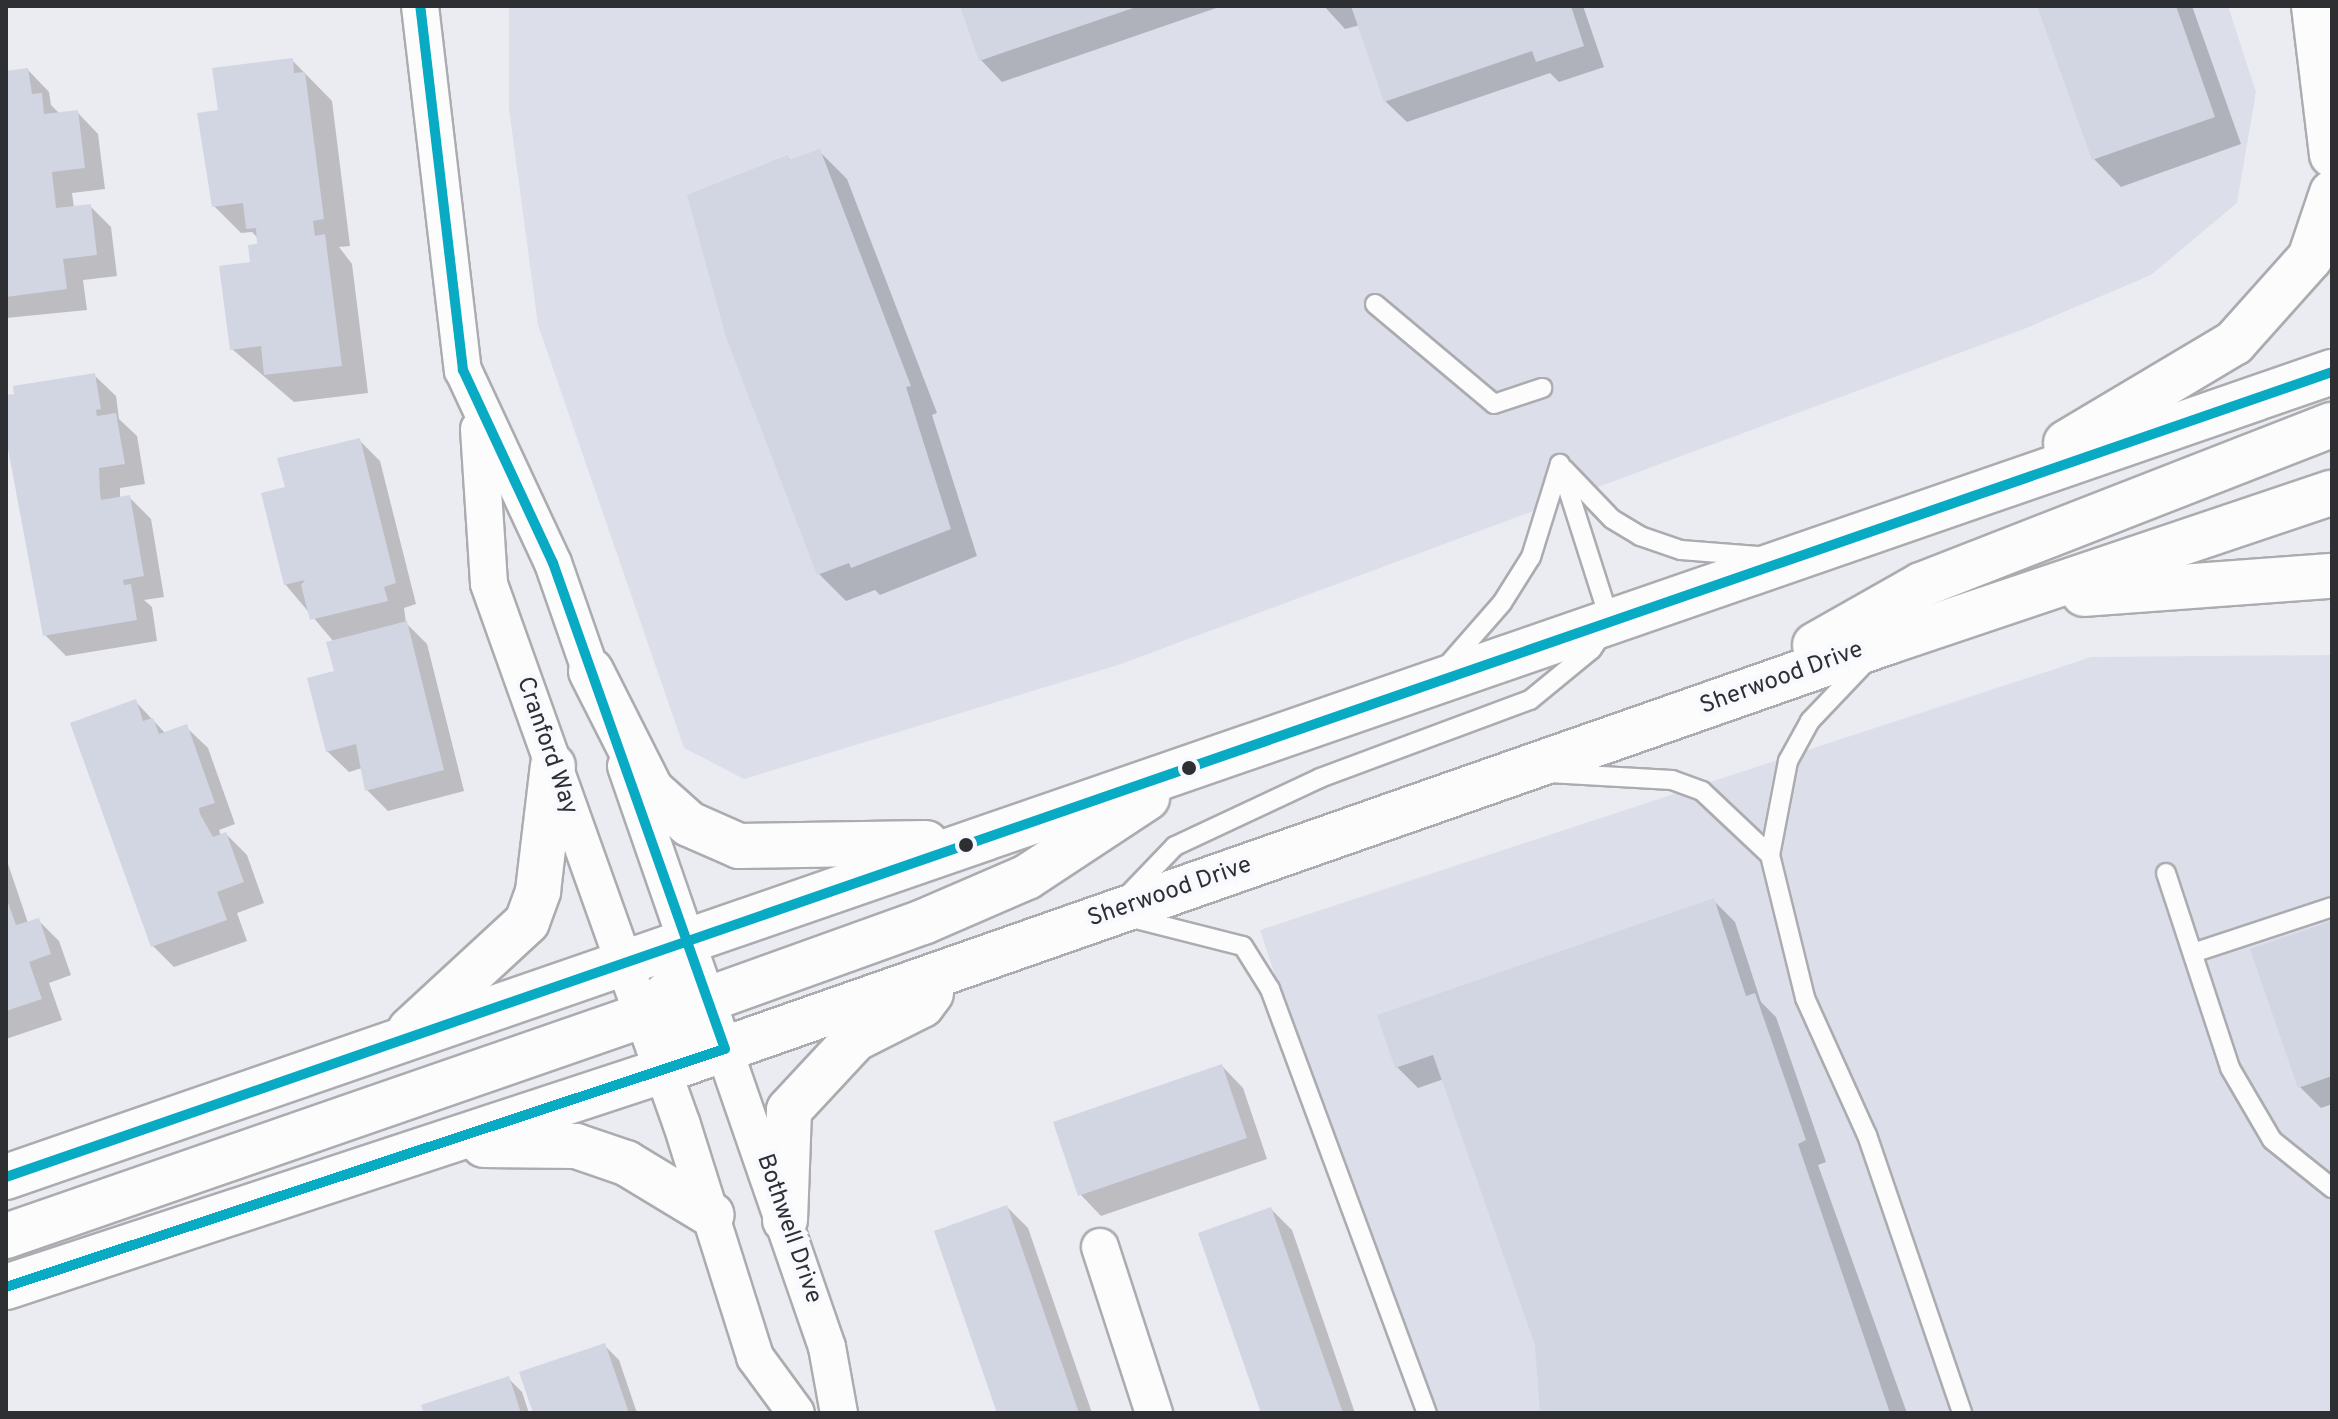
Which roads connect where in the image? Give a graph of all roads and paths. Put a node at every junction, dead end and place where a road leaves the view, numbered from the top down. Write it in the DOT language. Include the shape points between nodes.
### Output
graph roads {
  1 [pos="420,6"];
  2 [pos="2314,6"];
  3 [pos="2332,155"];
  4 [pos="2332,193"];
  5 [pos="1375,304"];
  6 [pos="2332,372"];
  7 [pos="1542,388"];
  8 [pos="478,410"];
  9 [pos="2332,425"];
  10 [pos="1560,464"];
  11 [pos="1989,489"];
  12 [pos="2332,493"];
  13 [pos="1796,558"];
  14 [pos="2332,576"];
  15 [pos="2014,600"];
  16 [pos="1610,621"];
  17 [pos="1888,642"];
  18 [pos="591,671"];
  19 [pos="1432,683"];
  20 [pos="1712,704"];
  21 [pos="1202,762"];
  22 [pos="553,766"];
  23 [pos="1527,769"];
  24 [pos="972,841"];
  25 [pos="1770,855"];
  26 [pos="2166,873"];
  27 [pos="2332,907"];
  28 [pos="1109,915"];
  29 [pos="689,939"];
  30 [pos="2193,953"];
  31 [pos="621,962"];
  32 [pos="946,971"];
  33 [pos="709,999"];
  34 [pos="641,1016"];
  35 [pos="391,1047"];
  36 [pos="725,1049"];
  37 [pos="662,1071"];
  38 [pos="6,1177"];
  39 [pos="318,1184"];
  40 [pos="2332,1188"];
  41 [pos="712,1215"];
  42 [pos="785,1220"];
  43 [pos="6,1236"];
  44 [pos="1100,1247"];
  45 [pos="6,1287"];
  46 [pos="796,1413"];
  47 [pos="839,1413"];
  48 [pos="1154,1413"];
  49 [pos="1427,1413"];
  50 [pos="1962,1413"];
  1 -- 8 [label="street, Cranford Way" via="463,370"];
  2 -- 3 [label="main road"];
  4 -- 11 [label="main road" via="2310,258 2234,343"];
  5 -- 7 [label="lane" via="1494,404"];
  6 -- 11 [label="main road"];
  8 -- 18 [label="street, Cranford Way" via="553,563"];
  8 -- 22 [label="street, Cranford Way" via="489,584"];
  9 -- 20 [label="main road" via="1921,585"];
  10 -- 13 [label="lane" via="1612,519 1640,536 1681,550"];
  10 -- 16 [label="lane"];
  10 -- 19 [label="lane" via="1531,557 1502,603"];
  11 -- 13 [label="main road"];
  12 -- 15 [label="main road, Sherwood Drive"];
  13 -- 16 [label="main road"];
  14 -- 15 [label="main road"];
  15 -- 17 [label="main road, Sherwood Drive"];
  16 -- 19 [label="main road"];
  16 -- 28 [label="lane" via="1573,668 1530,700 1320,778 1175,846"];
  17 -- 20 [label="main road, Sherwood Drive"];
  17 -- 25 [label="lane" via="1810,721 1788,761"];
  18 -- 24 [label="main road" via="651,790 689,824 739,846"];
  18 -- 29 [label="street, Cranford Way"];
  19 -- 21 [label="main road"];
  20 -- 23 [label="main road, Sherwood Drive"];
  21 -- 24 [label="main road"];
  21 -- 33 [label="main road" via="1027,877 923,922"];
  22 -- 31 [label="street, Cranford Way"];
  22 -- 35 [label="main road" via="538,891 527,922"];
  23 -- 25 [label="lane" via="1587,779 1672,780 1702,791"];
  23 -- 28 [label="main road, Sherwood Drive"];
  24 -- 29 [label="main road"];
  25 -- 50 [label="lane" via="1805,998 1867,1135"];
  26 -- 30 [label="lane"];
  27 -- 30 [label="lane"];
  28 -- 32 [label="main road, Sherwood Drive"];
  28 -- 49 [label="lane" via="1159,922 1243,946 1270,989"];
  29 -- 31 [label="main road"];
  29 -- 33 [label="street, Cranford Way"];
  29 -- 34 [label="main road" via="673,989"];
  30 -- 40 [label="lane" via="2230,1068 2272,1140"];
  31 -- 34 [label="street, Cranford Way"];
  31 -- 35 [label="main road"];
  32 -- 36 [label="main road, Sherwood Drive"];
  32 -- 42 [label="main road" via="922,1005 855,1039 789,1110"];
  33 -- 36 [label="street, Cranford Way"];
  33 -- 37 [label="main road" via="676,1028"];
  34 -- 37 [label="street, Cranford Way"];
  34 -- 43 [label="main road"];
  35 -- 38 [label="main road"];
  36 -- 37 [label="main road, Sherwood Drive"];
  36 -- 42 [label="street, Bothwell Drive"];
  37 -- 39 [label="main road, Sherwood Drive"];
  37 -- 41 [label="street"];
  39 -- 41 [label="main road" via="497,1142 537,1142 576,1146 626,1163"];
  39 -- 45 [label="main road, Sherwood Drive"];
  41 -- 46 [label="street" via="755,1357"];
  42 -- 47 [label="street, Bothwell Drive" via="827,1347"];
  44 -- 48 [label="street"];
}
